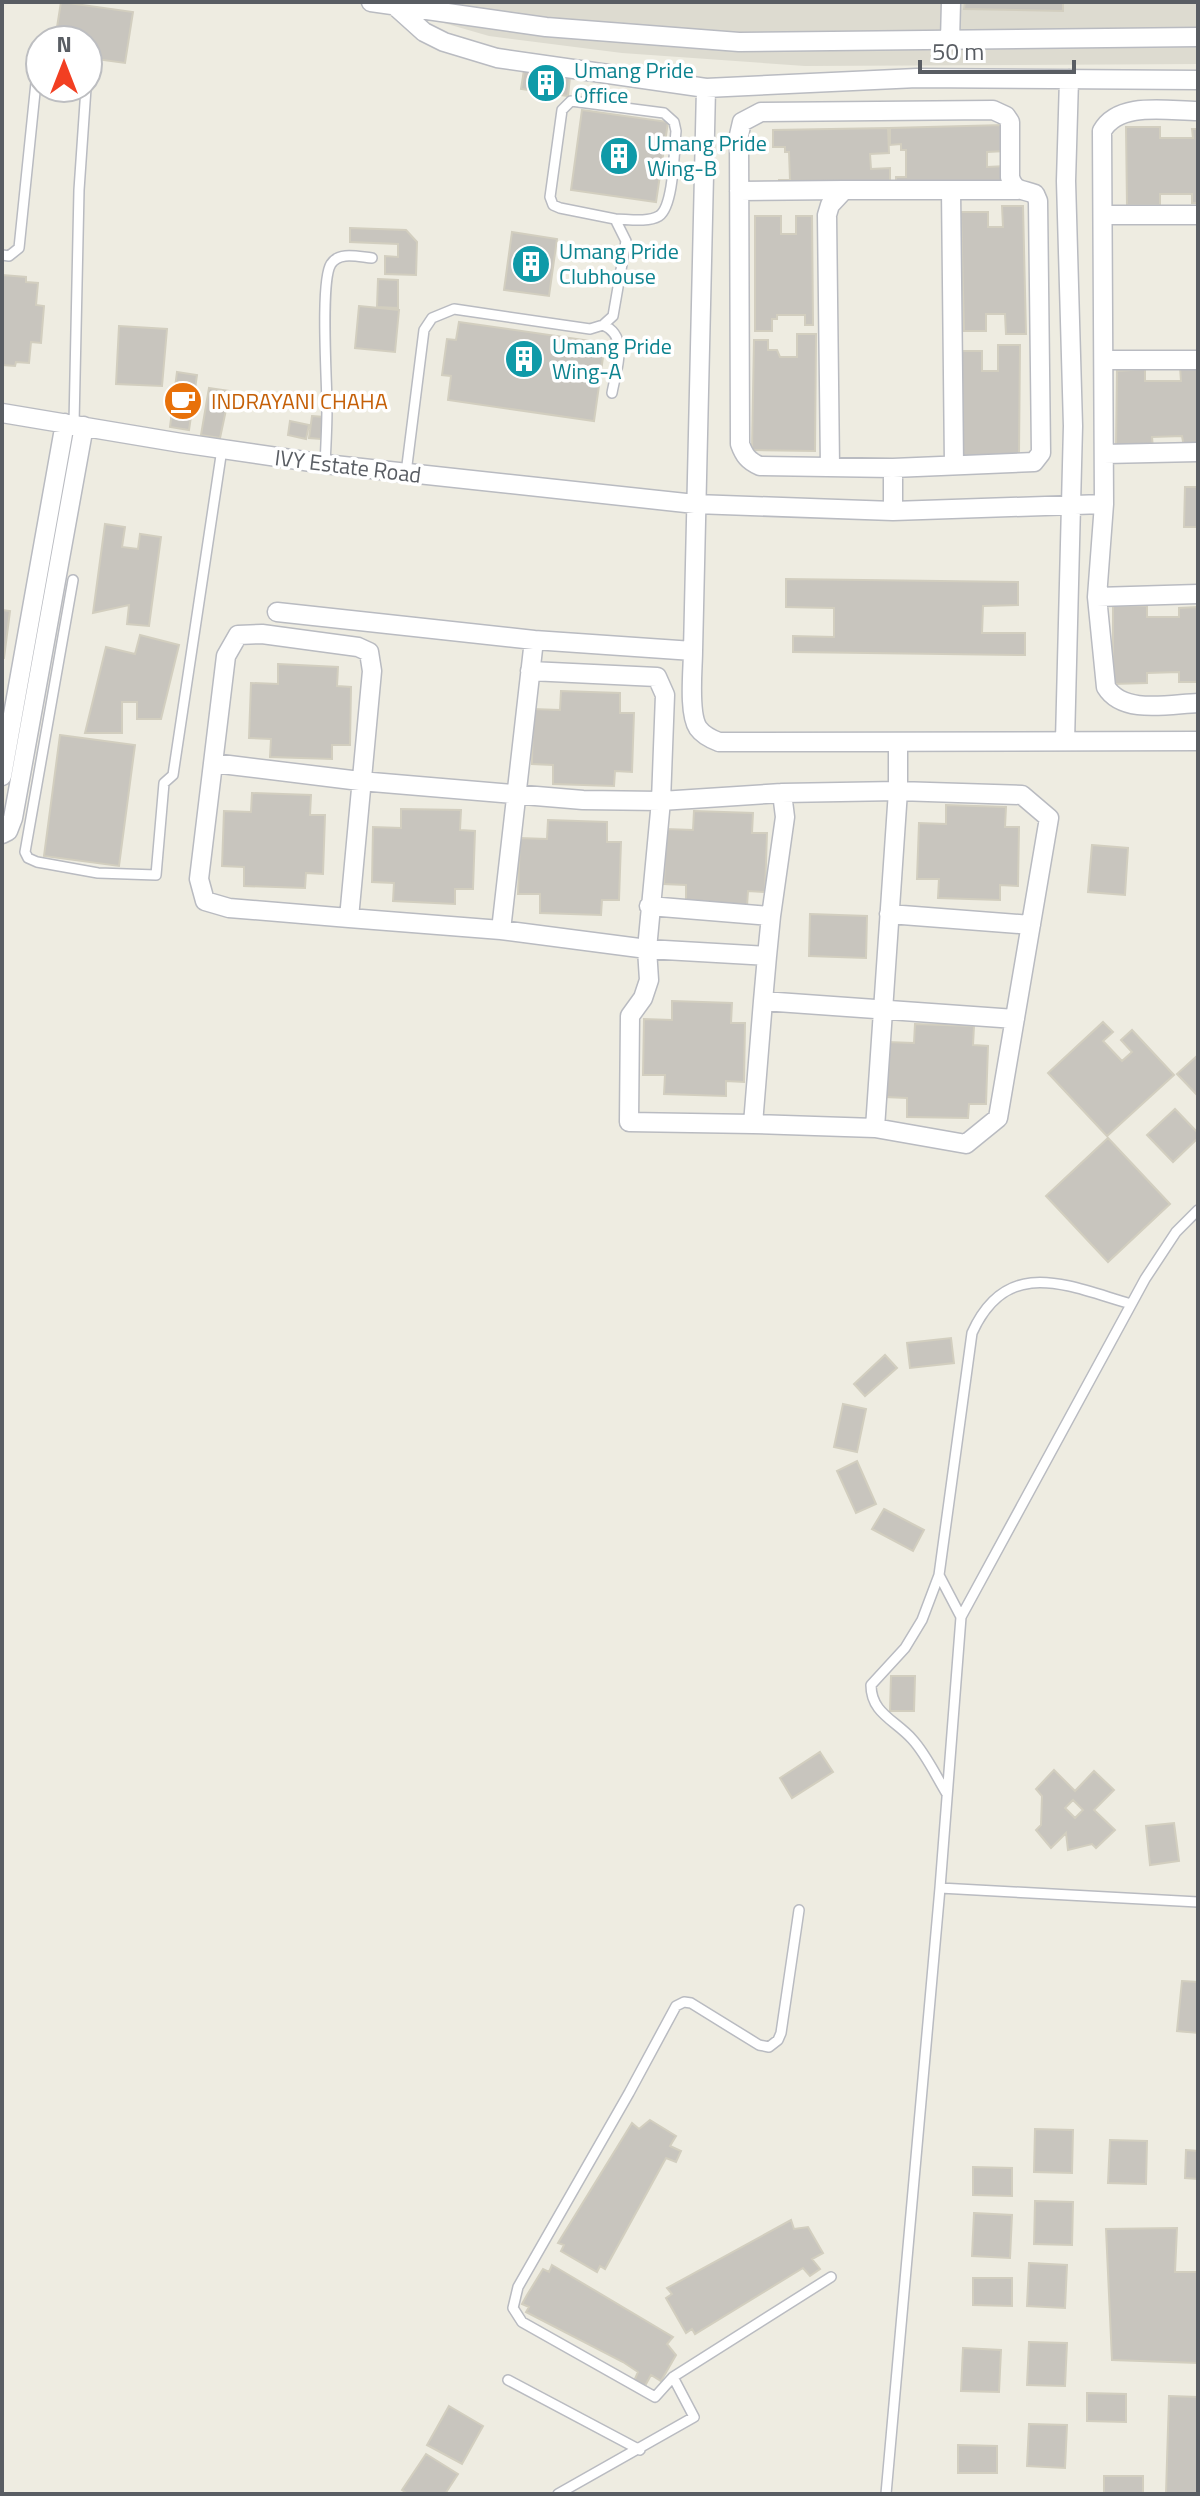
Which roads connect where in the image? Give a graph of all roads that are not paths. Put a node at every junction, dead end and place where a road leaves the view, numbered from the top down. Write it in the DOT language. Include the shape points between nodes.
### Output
graph roads {
  1 [pos="371,2"];
  2 [pos="951,2"];
  3 [pos="393,5"];
  4 [pos="1198,37"];
  5 [pos="950,41"];
  6 [pos="1069,79"];
  7 [pos="1198,80"];
  8 [pos="706,88"];
  9 [pos="34,104"];
  10 [pos="85,104"];
  11 [pos="1198,111"];
  12 [pos="844,190"];
  13 [pos="951,190"];
  14 [pos="1018,190"];
  15 [pos="739,191"];
  16 [pos="1104,215"];
  17 [pos="1198,215"];
  18 [pos="615,219"];
  19 [pos="2,255"];
  20 [pos="372,258"];
  21 [pos="1104,285"];
  22 [pos="1069,288"];
  23 [pos="603,325"];
  24 [pos="1105,360"];
  25 [pos="1198,360"];
  26 [pos="612,393"];
  27 [pos="2,413"];
  28 [pos="74,424"];
  29 [pos="222,449"];
  30 [pos="1198,452"];
  31 [pos="1104,454"];
  32 [pos="325,464"];
  33 [pos="954,465"];
  34 [pos="830,467"];
  35 [pos="893,468"];
  36 [pos="406,473"];
  37 [pos="695,504"];
  38 [pos="1104,504"];
  39 [pos="1071,505"];
  40 [pos="893,511"];
  41 [pos="73,580"];
  42 [pos="1198,594"];
  43 [pos="1097,597"];
  44 [pos="277,612"];
  45 [pos="45,635"];
  46 [pos="534,640"];
  47 [pos="693,651"];
  48 [pos="530,671"];
  49 [pos="1198,703"];
  50 [pos="1065,741"];
  51 [pos="1198,741"];
  52 [pos="898,743"];
  53 [pos="213,763"];
  54 [pos="2,776"];
  55 [pos="360,781"];
  56 [pos="898,791"];
  57 [pos="782,793"];
  58 [pos="517,796"];
  59 [pos="661,801"];
  60 [pos="2,834"];
  61 [pos="649,906"];
  62 [pos="889,914"];
  63 [pos="771,916"];
  64 [pos="349,918"];
  65 [pos="1031,925"];
  66 [pos="501,930"];
  67 [pos="647,949"];
  68 [pos="767,956"];
  69 [pos="763,1001"];
  70 [pos="882,1010"];
  71 [pos="1015,1019"];
  72 [pos="753,1124"];
  73 [pos="875,1128"];
  74 [pos="1198,1210"];
  75 [pos="1131,1304"];
  76 [pos="939,1575"];
  77 [pos="961,1617"];
  78 [pos="947,1794"];
  79 [pos="940,1888"];
  80 [pos="1198,1902"];
  81 [pos="799,1910"];
  82 [pos="831,2277"];
  83 [pos="673,2377"];
  84 [pos="508,2380"];
  85 [pos="640,2450"];
  86 [pos="558,2494"];
  87 [pos="886,2494"];
  1 -- 3 [label="street"];
  2 -- 5 [label="street"];
  3 -- 5 [label="street" via="661,37"];
  3 -- 8 [label="street" via="424,32 497,58"];
  4 -- 5 [label="street"];
  6 -- 7 [label="street"];
  6 -- 8 [label="street" via="917,78"];
  6 -- 22 [label="street"];
  8 -- 37 [label="street"];
  9 -- 19 [label="lane" via="19,248"];
  10 -- 28 [label="lane"];
  11 -- 16 [label="street" via="1129,111 1108,121 1102,131"];
  12 -- 13 [label="street"];
  12 -- 15 [label="street"];
  12 -- 34 [label="street" via="827,215"];
  13 -- 14 [label="street"];
  13 -- 33 [label="street"];
  14 -- 15 [label="street" via="1010,177 1010,122 1000,112 977,110 761,112 742,122"];
  14 -- 33 [label="street" via="1035,194 1038,201 1041,453 1034,462"];
  15 -- 34 [label="street" via="740,444 744,455 760,466"];
  16 -- 17 [label="street"];
  16 -- 21 [label="street"];
  18 -- 18 [label="lane" via="553,205 550,197 562,110 571,101 664,113 674,122 668,205 650,219"];
  18 -- 23 [label="lane" via="626,241 613,316"];
  20 -- 32 [label="lane" via="345,256 328,272"];
  21 -- 22 [label="street"];
  21 -- 24 [label="street"];
  22 -- 39 [label="street"];
  23 -- 26 [label="lane" via="620,342"];
  23 -- 36 [label="lane" via="590,329 454,309 432,318 424,330"];
  24 -- 25 [label="street"];
  24 -- 31 [label="street"];
  27 -- 28 [label="street, IVY Estate Road"];
  28 -- 29 [label="street, IVY Estate Road"];
  28 -- 45 [label="street"];
  29 -- 32 [label="street, IVY Estate Road"];
  29 -- 45 [label="lane" via="173,775 164,783 156,875 98,873 28,858 25,844 51,703"];
  30 -- 31 [label="street"];
  31 -- 38 [label="street"];
  32 -- 36 [label="street, IVY Estate Road"];
  33 -- 35 [label="street"];
  34 -- 35 [label="street"];
  35 -- 40 [label="street"];
  36 -- 37 [label="street, IVY Estate Road"];
  37 -- 40 [label="street, IVY Estate Road"];
  37 -- 47 [label="street"];
  38 -- 39 [label="street, IVY Estate Road"];
  38 -- 43 [label="street"];
  39 -- 40 [label="street, IVY Estate Road"];
  39 -- 50 [label="street"];
  41 -- 45 [label="lane"];
  42 -- 43 [label="street"];
  43 -- 49 [label="street" via="1106,687 1112,696 1132,704"];
  44 -- 46 [label="street"];
  45 -- 54 [label="street"];
  45 -- 60 [label="street" via="13,818"];
  46 -- 47 [label="street"];
  46 -- 48 [label="street"];
  47 -- 52 [label="street" via="693,715 707,737 719,742"];
  48 -- 58 [label="street"];
  48 -- 59 [label="street" via="657,677 665,695"];
  50 -- 51 [label="street"];
  50 -- 52 [label="street"];
  52 -- 56 [label="street"];
  53 -- 55 [label="street"];
  53 -- 55 [label="street" via="226,656 238,635 262,634 369,652 372,671"];
  53 -- 64 [label="street" via="199,879 205,901 229,908"];
  55 -- 58 [label="street"];
  55 -- 64 [label="street"];
  56 -- 57 [label="street"];
  56 -- 62 [label="street"];
  56 -- 65 [label="street" via="1022,795 1049,818"];
  57 -- 59 [label="street"];
  57 -- 63 [label="street" via="785,817"];
  58 -- 59 [label="street"];
  58 -- 66 [label="street"];
  59 -- 61 [label="street"];
  61 -- 63 [label="street"];
  61 -- 67 [label="street"];
  62 -- 65 [label="street"];
  62 -- 70 [label="street"];
  63 -- 68 [label="street"];
  64 -- 66 [label="street"];
  65 -- 71 [label="street"];
  66 -- 67 [label="street"];
  67 -- 68 [label="street"];
  67 -- 72 [label="street" via="649,980 630,1016 629,1122"];
  68 -- 69 [label="street"];
  69 -- 70 [label="street"];
  69 -- 72 [label="street"];
  70 -- 71 [label="street"];
  70 -- 73 [label="street"];
  71 -- 73 [label="street" via="998,1118 966,1144"];
  72 -- 73 [label="street"];
  74 -- 75 [label="lane" via="1158,1257"];
  75 -- 76 [label="lane" via="1050,1281 1027,1282 991,1301 972,1333"];
  75 -- 77 [label="lane"];
  76 -- 77 [label="lane"];
  76 -- 78 [label="lane" via="922,1620 905,1648 877,1676 871,1696 882,1714 919,1747"];
  77 -- 78 [label="lane"];
  78 -- 79 [label="lane"];
  79 -- 80 [label="lane"];
  79 -- 87 [label="lane"];
  81 -- 83 [label="lane" via="778,2040 769,2047 759,2045 691,2003 676,2006 513,2298 522,2322 655,2397"];
  82 -- 83 [label="lane"];
  83 -- 85 [label="lane" via="694,2417"];
  84 -- 85 [label="lane"];
  85 -- 86 [label="lane"];
}
